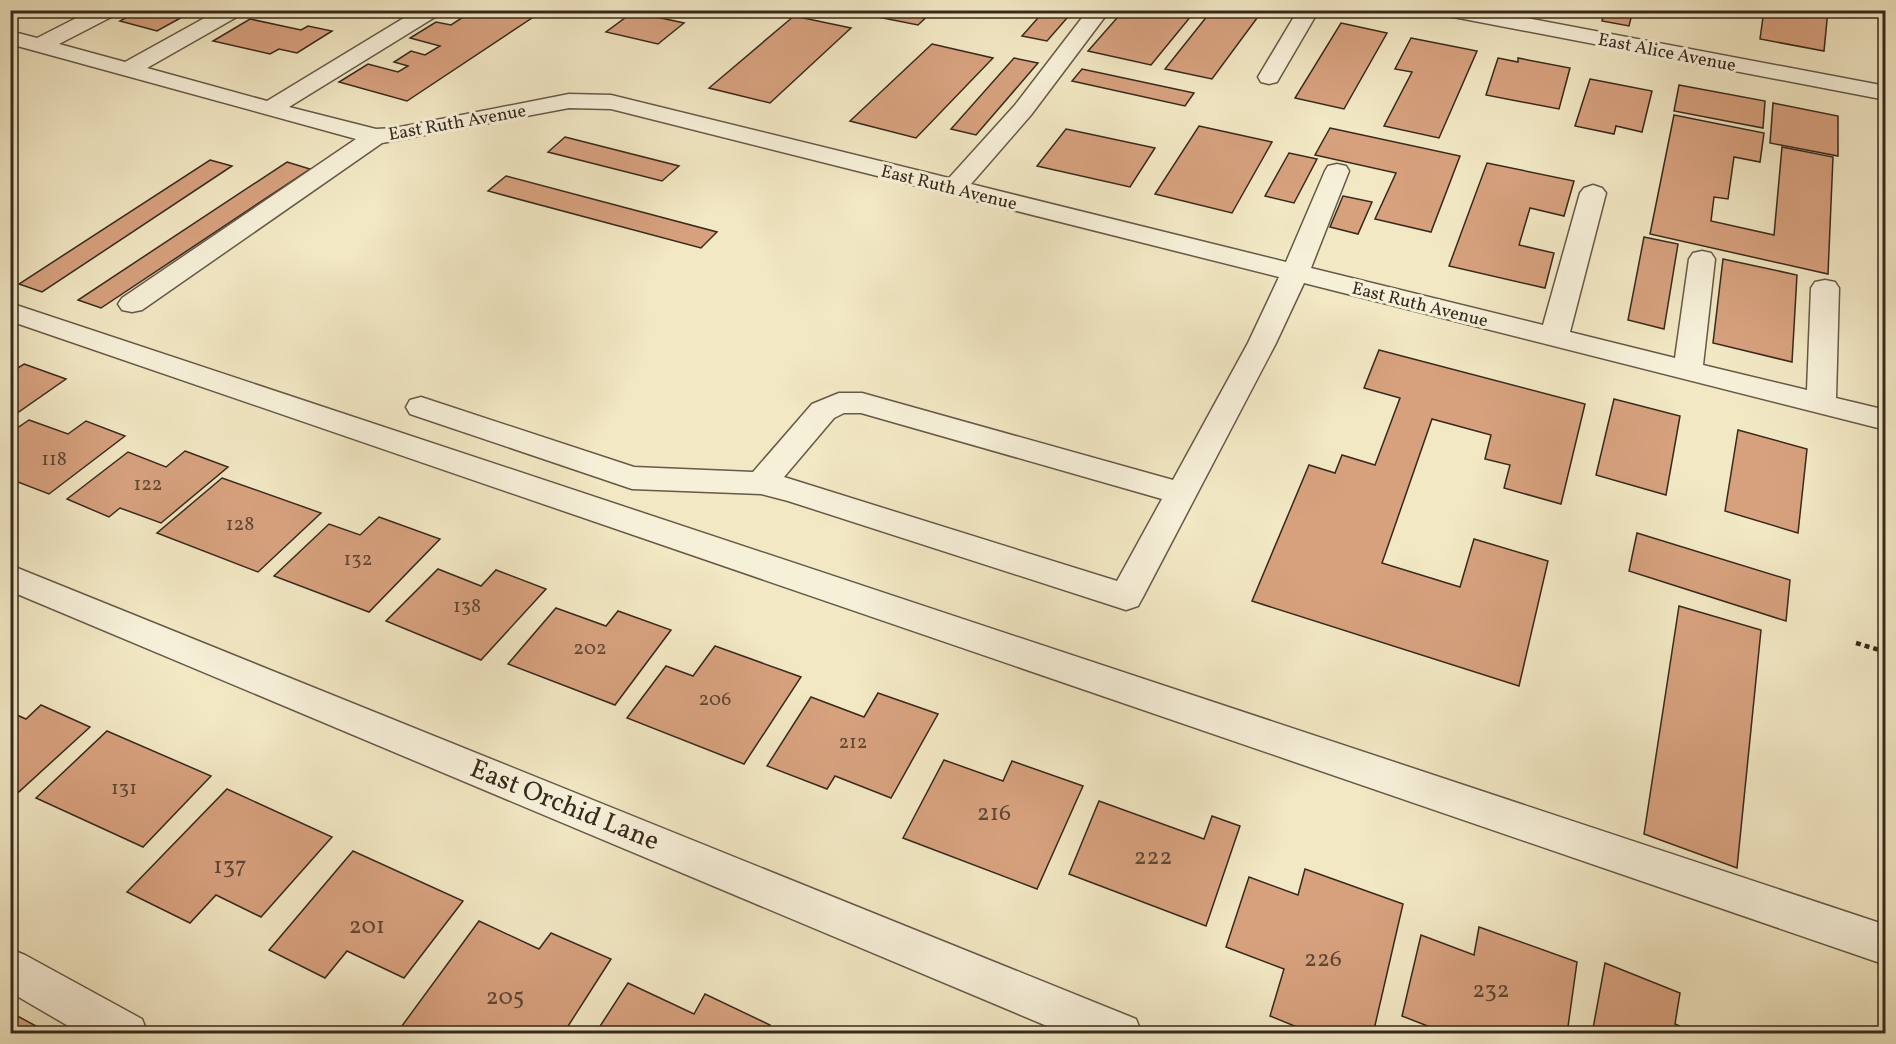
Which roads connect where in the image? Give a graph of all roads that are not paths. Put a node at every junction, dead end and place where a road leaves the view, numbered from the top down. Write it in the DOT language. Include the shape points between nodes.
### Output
graph roads {
  1 [pos="110,10"];
  2 [pos="235,10"];
  3 [pos="433,10"];
  4 [pos="1100,10"];
  5 [pos="1309,10"];
  6 [pos="1448,10"];
  7 [pos="10,37"];
  8 [pos="39,45"];
  9 [pos="127,70"];
  10 [pos="1269,77"];
  11 [pos="1886,93"];
  12 [pos="270,109"];
  13 [pos="376,136"];
  14 [pos="1337,171"];
  15 [pos="954,188"];
  16 [pos="1593,193"];
  17 [pos="1702,260"];
  18 [pos="1295,273"];
  19 [pos="1825,288"];
  20 [pos="132,304"];
  21 [pos="10,311"];
  22 [pos="1554,338"];
  23 [pos="1688,371"];
  24 [pos="1821,404"];
  25 [pos="421,407"];
  26 [pos="1886,420"];
  27 [pos="761,483"];
  28 [pos="1182,494"];
  29 [pos="10,577"];
  30 [pos="1886,945"];
  31 [pos="10,969"];
  32 [pos="126,1034"];
  33 [pos="1120,1034"];
  1 -- 8 [label="street"];
  2 -- 9 [label="street"];
  3 -- 12 [label="street"];
  4 -- 15 [label="street" via="1023,110"];
  5 -- 10 [label="street"];
  6 -- 11 [label="street, East Alice Avenue"];
  7 -- 8 [label="street, East Ruth Avenue"];
  8 -- 9 [label="street, East Ruth Avenue"];
  9 -- 12 [label="street, East Ruth Avenue"];
  12 -- 13 [label="street, East Ruth Avenue"];
  13 -- 15 [label="street, East Ruth Avenue" via="569,101 611,102"];
  13 -- 20 [label="street"];
  14 -- 18 [label="street"];
  15 -- 18 [label="street, East Ruth Avenue"];
  16 -- 22 [label="street"];
  17 -- 23 [label="street"];
  18 -- 22 [label="street, East Ruth Avenue"];
  18 -- 28 [label="street"];
  19 -- 24 [label="street"];
  21 -- 30 [label="street"];
  22 -- 23 [label="street, East Ruth Avenue"];
  23 -- 24 [label="street, East Ruth Avenue"];
  24 -- 26 [label="street, East Ruth Avenue"];
  25 -- 27 [label="street" via="632,478"];
  27 -- 28 [label="street" via="823,411 839,403 851,403"];
  27 -- 28 [label="street" via="1126,597"];
  29 -- 33 [label="street, East Orchid Lane"];
  31 -- 32 [label="street"];
}
